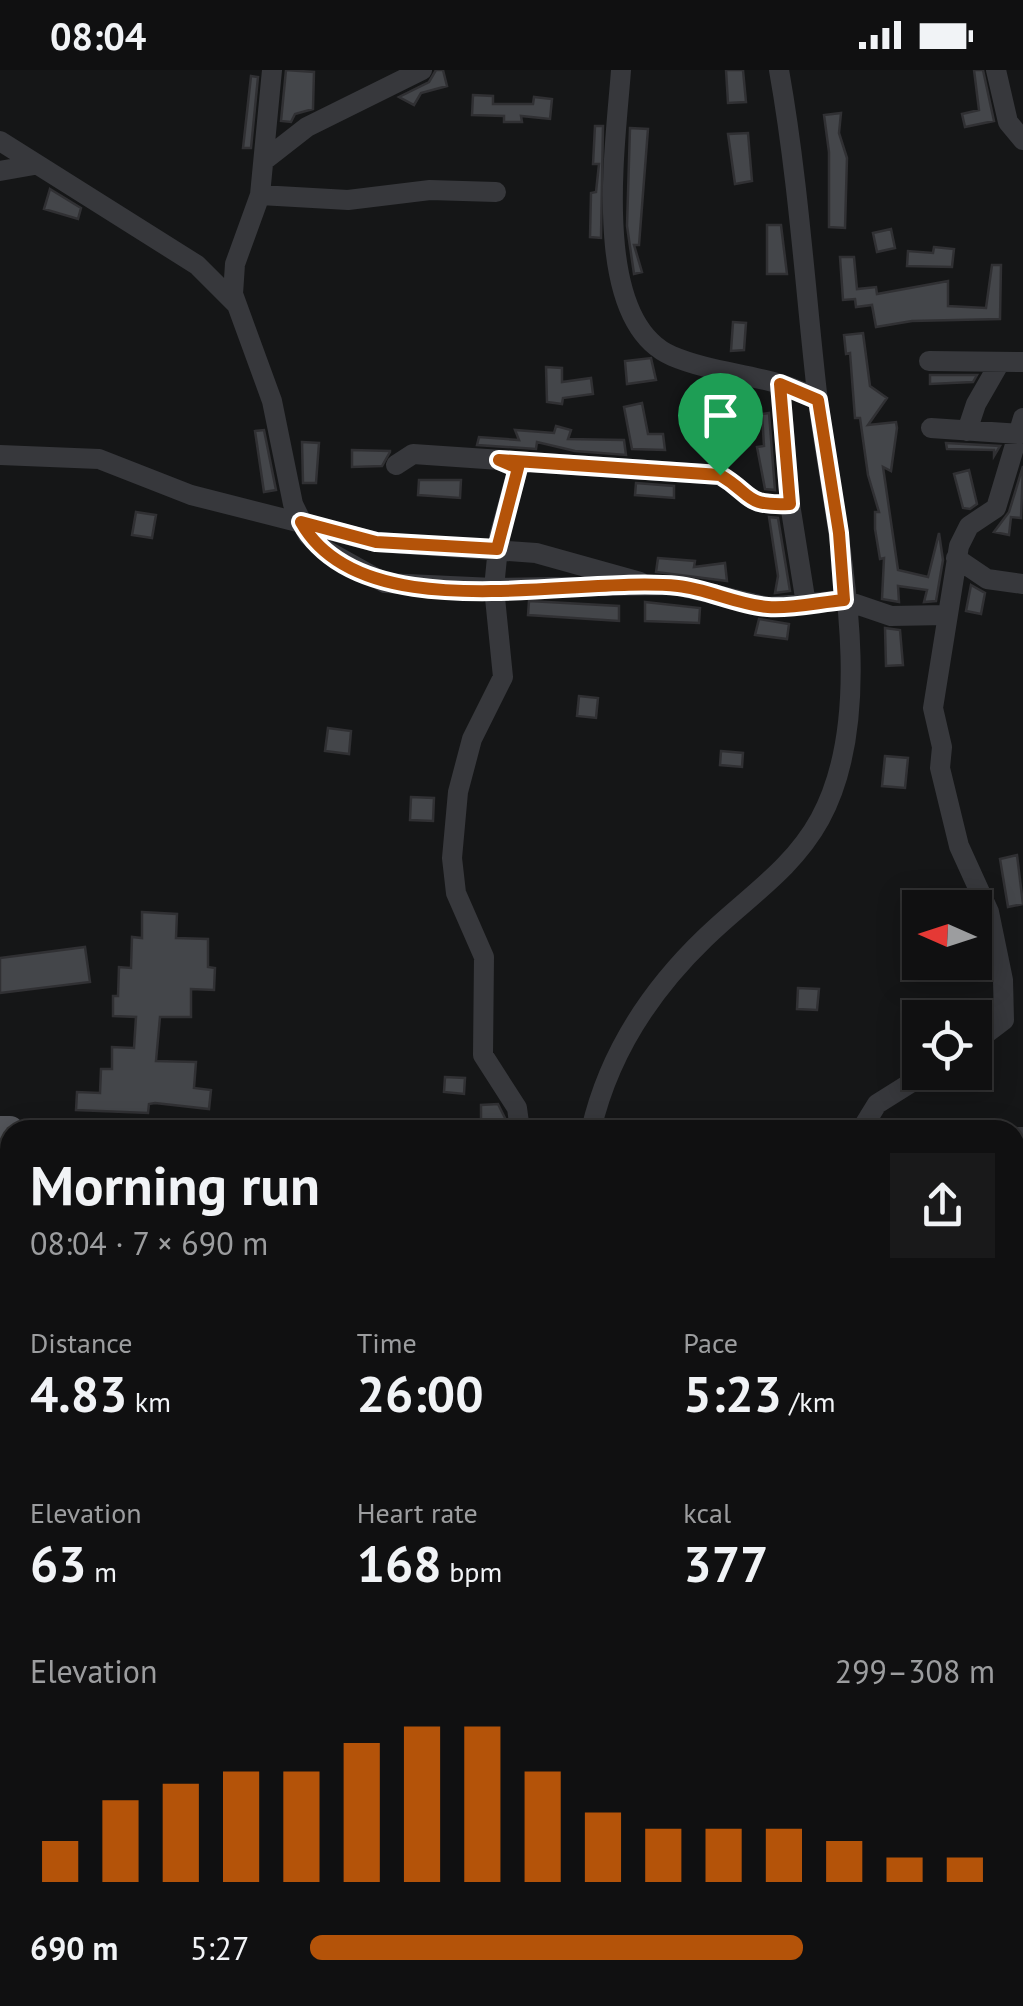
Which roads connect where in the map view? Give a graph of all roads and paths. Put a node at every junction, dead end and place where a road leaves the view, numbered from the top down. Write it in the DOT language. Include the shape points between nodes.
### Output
graph roads {
  1 [pos="272,70"];
  2 [pos="422,70"];
  3 [pos="621,70"];
  4 [pos="779,70"];
  5 [pos="996,70"];
  6 [pos="1023,140"];
  7 [pos="0,141"];
  8 [pos="266,158"];
  9 [pos="34,165"];
  10 [pos="0,171"];
  11 [pos="496,192"];
  12 [pos="260,196"];
  13 [pos="234,303"];
  14 [pos="929,361"];
  15 [pos="1023,362"];
  16 [pos="999,364"];
  17 [pos="780,384"];
  18 [pos="818,400"];
  19 [pos="1022,427"];
  20 [pos="931,428"];
  21 [pos="967,432"];
  22 [pos="0,455"];
  23 [pos="499,460"];
  24 [pos="396,465"];
  25 [pos="790,504"];
  26 [pos="301,522"];
  27 [pos="497,549"];
  28 [pos="956,558"];
  29 [pos="1023,584"];
  30 [pos="654,587"];
  31 [pos="494,588"];
  32 [pos="844,600"];
  33 [pos="806,604"];
  34 [pos="946,615"];
  35 [pos="992,1029"];
  36 [pos="902,1088"];
  37 [pos="519,1120"];
  38 [pos="594,1120"];
  39 [pos="867,1120"];
  1 -- 8 [label="street"];
  2 -- 8 [label="street" via="321,120"];
  3 -- 17 [label="street" via="614,220 632,316 669,355"];
  4 -- 18 [label="street"];
  5 -- 6 [label="street" via="1008,122"];
  7 -- 9 [label="street"];
  8 -- 12 [label="street"];
  9 -- 10 [label="street"];
  9 -- 13 [label="street" via="196,264"];
  11 -- 12 [label="street" via="430,190 348,200"];
  12 -- 13 [label="street" via="235,264"];
  13 -- 26 [label="street" via="272,401"];
  14 -- 16 [label="street"];
  15 -- 16 [label="street"];
  16 -- 21 [label="street"];
  17 -- 18 [label="street"];
  17 -- 25 [label="street"];
  18 -- 32 [label="street"];
  19 -- 21 [label="street"];
  19 -- 28 [label="street" via="996,508 964,532"];
  20 -- 21 [label="street"];
  22 -- 26 [label="street" via="99,458 191,495"];
  23 -- 24 [label="street" via="413,454"];
  23 -- 25 [label="street" via="720,475 763,505"];
  23 -- 27 [label="street" via="518,468"];
  25 -- 33 [label="street"];
  26 -- 27 [label="street" via="376,542"];
  26 -- 31 [label="street" via="324,549 369,578"];
  27 -- 30 [label="street" via="600,568"];
  27 -- 31 [label="street"];
  28 -- 29 [label="street" via="986,580"];
  28 -- 34 [label="street"];
  30 -- 31 [label="street"];
  30 -- 33 [label="street" via="768,607"];
  31 -- 37 [label="street" via="504,669 472,739 458,792 452,858 456,893 484,957 483,1055"];
  32 -- 33 [label="street"];
  32 -- 34 [label="street" via="891,616"];
  32 -- 38 [label="street" via="847,736 820,819 764,890 705,938 657,993 608,1069"];
  34 -- 35 [label="street" via="933,708 959,846 989,912 1003,980 1004,1020"];
  36 -- 39 [label="street" via="877,1104"];
}
